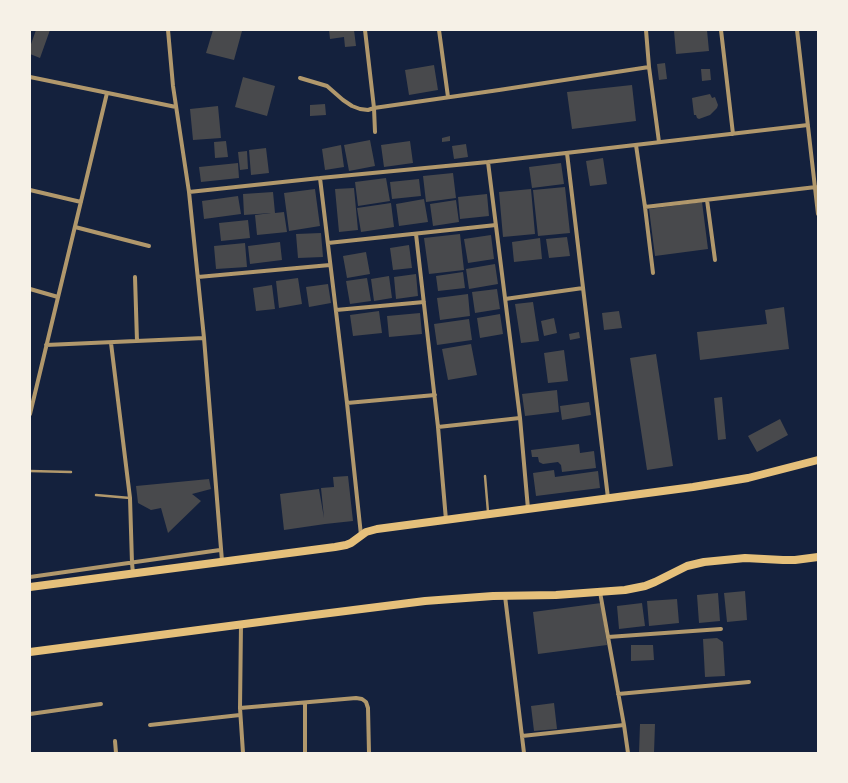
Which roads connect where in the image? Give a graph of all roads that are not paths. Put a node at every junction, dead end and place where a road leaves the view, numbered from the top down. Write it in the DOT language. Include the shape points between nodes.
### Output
graph roads {
  1 [pos="168,30"];
  2 [pos="365,30"];
  3 [pos="439,30"];
  4 [pos="646,30"];
  5 [pos="721,30"];
  6 [pos="797,30"];
  7 [pos="649,67"];
  8 [pos="30,77"];
  9 [pos="300,78"];
  10 [pos="107,93"];
  11 [pos="448,97"];
  12 [pos="176,108"];
  13 [pos="374,108"];
  14 [pos="808,124"];
  15 [pos="375,132"];
  16 [pos="733,134"];
  17 [pos="660,142"];
  18 [pos="636,145"];
  19 [pos="567,153"];
  20 [pos="818,160"];
  21 [pos="812,161"];
  22 [pos="488,162"];
  23 [pos="320,178"];
  24 [pos="816,188"];
  25 [pos="30,190"];
  26 [pos="189,192"];
  27 [pos="707,200"];
  28 [pos="81,202"];
  29 [pos="645,207"];
  30 [pos="818,214"];
  31 [pos="496,225"];
  32 [pos="75,227"];
  33 [pos="416,234"];
  34 [pos="328,243"];
  35 [pos="149,246"];
  36 [pos="715,260"];
  37 [pos="330,265"];
  38 [pos="653,273"];
  39 [pos="198,277"];
  40 [pos="135,278"];
  41 [pos="584,288"];
  42 [pos="30,289"];
  43 [pos="58,297"];
  44 [pos="505,299"];
  45 [pos="424,302"];
  46 [pos="336,310"];
  47 [pos="204,338"];
  48 [pos="136,341"];
  49 [pos="111,343"];
  50 [pos="46,345"];
  51 [pos="434,395"];
  52 [pos="347,403"];
  53 [pos="30,414"];
  54 [pos="520,418"];
  55 [pos="438,427"];
  56 [pos="818,460"];
  57 [pos="30,471"];
  58 [pos="71,472"];
  59 [pos="485,476"];
  60 [pos="96,495"];
  61 [pos="130,498"];
  62 [pos="608,499"];
  63 [pos="528,509"];
  64 [pos="488,514"];
  65 [pos="446,520"];
  66 [pos="361,536"];
  67 [pos="220,550"];
  68 [pos="818,557"];
  69 [pos="222,561"];
  70 [pos="132,563"];
  71 [pos="133,573"];
  72 [pos="30,577"];
  73 [pos="30,587"];
  74 [pos="600,592"];
  75 [pos="505,596"];
  76 [pos="241,624"];
  77 [pos="721,629"];
  78 [pos="608,637"];
  79 [pos="30,652"];
  80 [pos="748,682"];
  81 [pos="618,694"];
  82 [pos="305,703"];
  83 [pos="101,704"];
  84 [pos="240,708"];
  85 [pos="30,714"];
  86 [pos="240,714"];
  87 [pos="150,725"];
  88 [pos="624,725"];
  89 [pos="522,736"];
  90 [pos="115,741"];
  91 [pos="116,753"];
  92 [pos="243,753"];
  93 [pos="305,753"];
  94 [pos="369,753"];
  95 [pos="524,753"];
  96 [pos="628,753"];
  1 -- 12 [label="street"];
  2 -- 13 [label="street"];
  3 -- 11 [label="street"];
  4 -- 7 [label="street"];
  5 -- 16 [label="street"];
  6 -- 14 [label="street"];
  7 -- 11 [label="street"];
  7 -- 17 [label="street"];
  8 -- 10 [label="street"];
  9 -- 13 [label="street" via="327,86 352,106 368,110"];
  10 -- 12 [label="street"];
  10 -- 28 [label="street"];
  11 -- 13 [label="street"];
  12 -- 26 [label="street"];
  13 -- 15 [label="street"];
  14 -- 16 [label="street"];
  14 -- 21 [label="street"];
  16 -- 17 [label="street"];
  17 -- 18 [label="street"];
  18 -- 19 [label="street"];
  18 -- 29 [label="street"];
  19 -- 22 [label="street"];
  19 -- 41 [label="street"];
  20 -- 21 [label="street"];
  21 -- 24 [label="street"];
  22 -- 23 [label="street"];
  22 -- 31 [label="street"];
  23 -- 26 [label="street"];
  23 -- 34 [label="street"];
  24 -- 27 [label="street"];
  24 -- 30 [label="street"];
  25 -- 28 [label="street"];
  26 -- 39 [label="street"];
  27 -- 29 [label="street"];
  27 -- 36 [label="street"];
  28 -- 32 [label="street"];
  29 -- 38 [label="street"];
  31 -- 33 [label="street"];
  31 -- 44 [label="street"];
  32 -- 35 [label="street"];
  32 -- 43 [label="street"];
  33 -- 34 [label="street"];
  33 -- 45 [label="street"];
  34 -- 37 [label="street"];
  37 -- 39 [label="street"];
  37 -- 46 [label="street"];
  39 -- 47 [label="street"];
  40 -- 48 [label="street"];
  41 -- 44 [label="street"];
  41 -- 62 [label="street"];
  42 -- 43 [label="street"];
  43 -- 50 [label="street"];
  44 -- 54 [label="street"];
  45 -- 46 [label="street"];
  45 -- 51 [label="street"];
  46 -- 52 [label="street"];
  47 -- 48 [label="street"];
  47 -- 67 [label="street"];
  48 -- 49 [label="street"];
  49 -- 50 [label="street"];
  49 -- 61 [label="street"];
  50 -- 53 [label="street"];
  51 -- 52 [label="street"];
  51 -- 55 [label="street"];
  52 -- 66 [label="street"];
  54 -- 55 [label="street"];
  54 -- 63 [label="street"];
  55 -- 65 [label="street"];
  56 -- 62 [label="main road" via="748,478"];
  57 -- 58 [label="lane"];
  59 -- 64 [label="lane"];
  60 -- 61 [label="lane"];
  61 -- 70 [label="street"];
  62 -- 63 [label="main road"];
  63 -- 64 [label="main road"];
  64 -- 65 [label="main road"];
  65 -- 66 [label="main road" via="377,528"];
  66 -- 69 [label="main road" via="346,545"];
  67 -- 69 [label="street"];
  67 -- 70 [label="street"];
  68 -- 74 [label="main road" via="789,560 745,558 704,562 687,566 645,586"];
  69 -- 71 [label="main road"];
  70 -- 71 [label="street"];
  70 -- 72 [label="street"];
  71 -- 73 [label="main road"];
  74 -- 75 [label="main road"];
  74 -- 78 [label="street"];
  75 -- 76 [label="main road" via="425,601"];
  75 -- 89 [label="street"];
  76 -- 79 [label="main road"];
  76 -- 84 [label="street"];
  77 -- 78 [label="street"];
  78 -- 81 [label="street"];
  80 -- 81 [label="street"];
  81 -- 88 [label="street"];
  82 -- 84 [label="street"];
  82 -- 93 [label="street"];
  82 -- 94 [label="street" via="356,698 364,700 368,708"];
  83 -- 85 [label="street"];
  84 -- 86 [label="street"];
  86 -- 87 [label="street"];
  86 -- 92 [label="street"];
  88 -- 89 [label="street"];
  88 -- 96 [label="street"];
  89 -- 95 [label="street"];
  90 -- 91 [label="street"];
}
